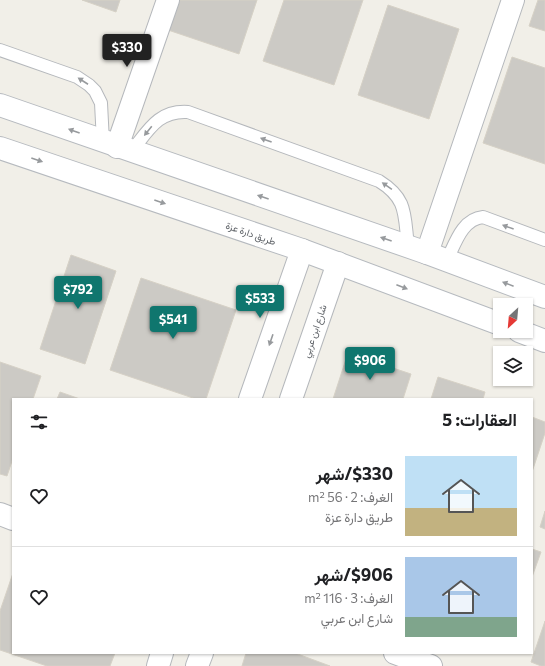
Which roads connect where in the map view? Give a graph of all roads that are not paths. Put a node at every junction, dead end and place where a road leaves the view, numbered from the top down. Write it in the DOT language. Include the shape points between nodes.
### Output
graph roads {
  1 [pos="168,0"];
  2 [pos="513,0"];
  3 [pos="0,50"];
  4 [pos="0,105"];
  5 [pos="117,147"];
  6 [pos="0,148"];
  7 [pos="545,240"];
  8 [pos="302,250"];
  9 [pos="417,250"];
  10 [pos="446,260"];
  11 [pos="338,263"];
  12 [pos="545,297"];
  13 [pos="493,321"];
  14 [pos="533,336"];
  15 [pos="545,341"];
  16 [pos="250,398"];
  17 [pos="291,398"];
  18 [pos="0,514"];
  19 [pos="12,519"];
  20 [pos="162,654"];
  21 [pos="202,654"];
  22 [pos="398,654"];
  23 [pos="158,666"];
  24 [pos="197,666"];
  25 [pos="431,666"];
  1 -- 5 [label="main road"];
  2 -- 9 [label="main road"];
  5 -- 3 [label="lane, one-way" via="101,103 89,85 77,77"];
  5 -- 4 [label="main road, one-way"];
  9 -- 5 [label="main road, one-way"];
  9 -- 5 [label="lane, one-way" via="402,201 384,184 188,112 173,112"];
  6 -- 8 [label="main road, طريق دارة عزة, one-way"];
  7 -- 10 [label="lane, one-way" via="483,217 478,218 466,225"];
  8 -- 11 [label="main road, طريق دارة عزة"];
  8 -- 16 [label="main road, one-way"];
  9 -- 10 [label="main road"];
  12 -- 10 [label="main road, one-way"];
  11 -- 13 [label="main road, طريق دارة عزة, one-way"];
  11 -- 17 [label="main road, شارع ابن عربي"];
  14 -- 15 [label="main road"];
  18 -- 19 [label="main road"];
  20 -- 23 [label="main road"];
  21 -- 24 [label="main road"];
  22 -- 25 [label="main road"];
}
